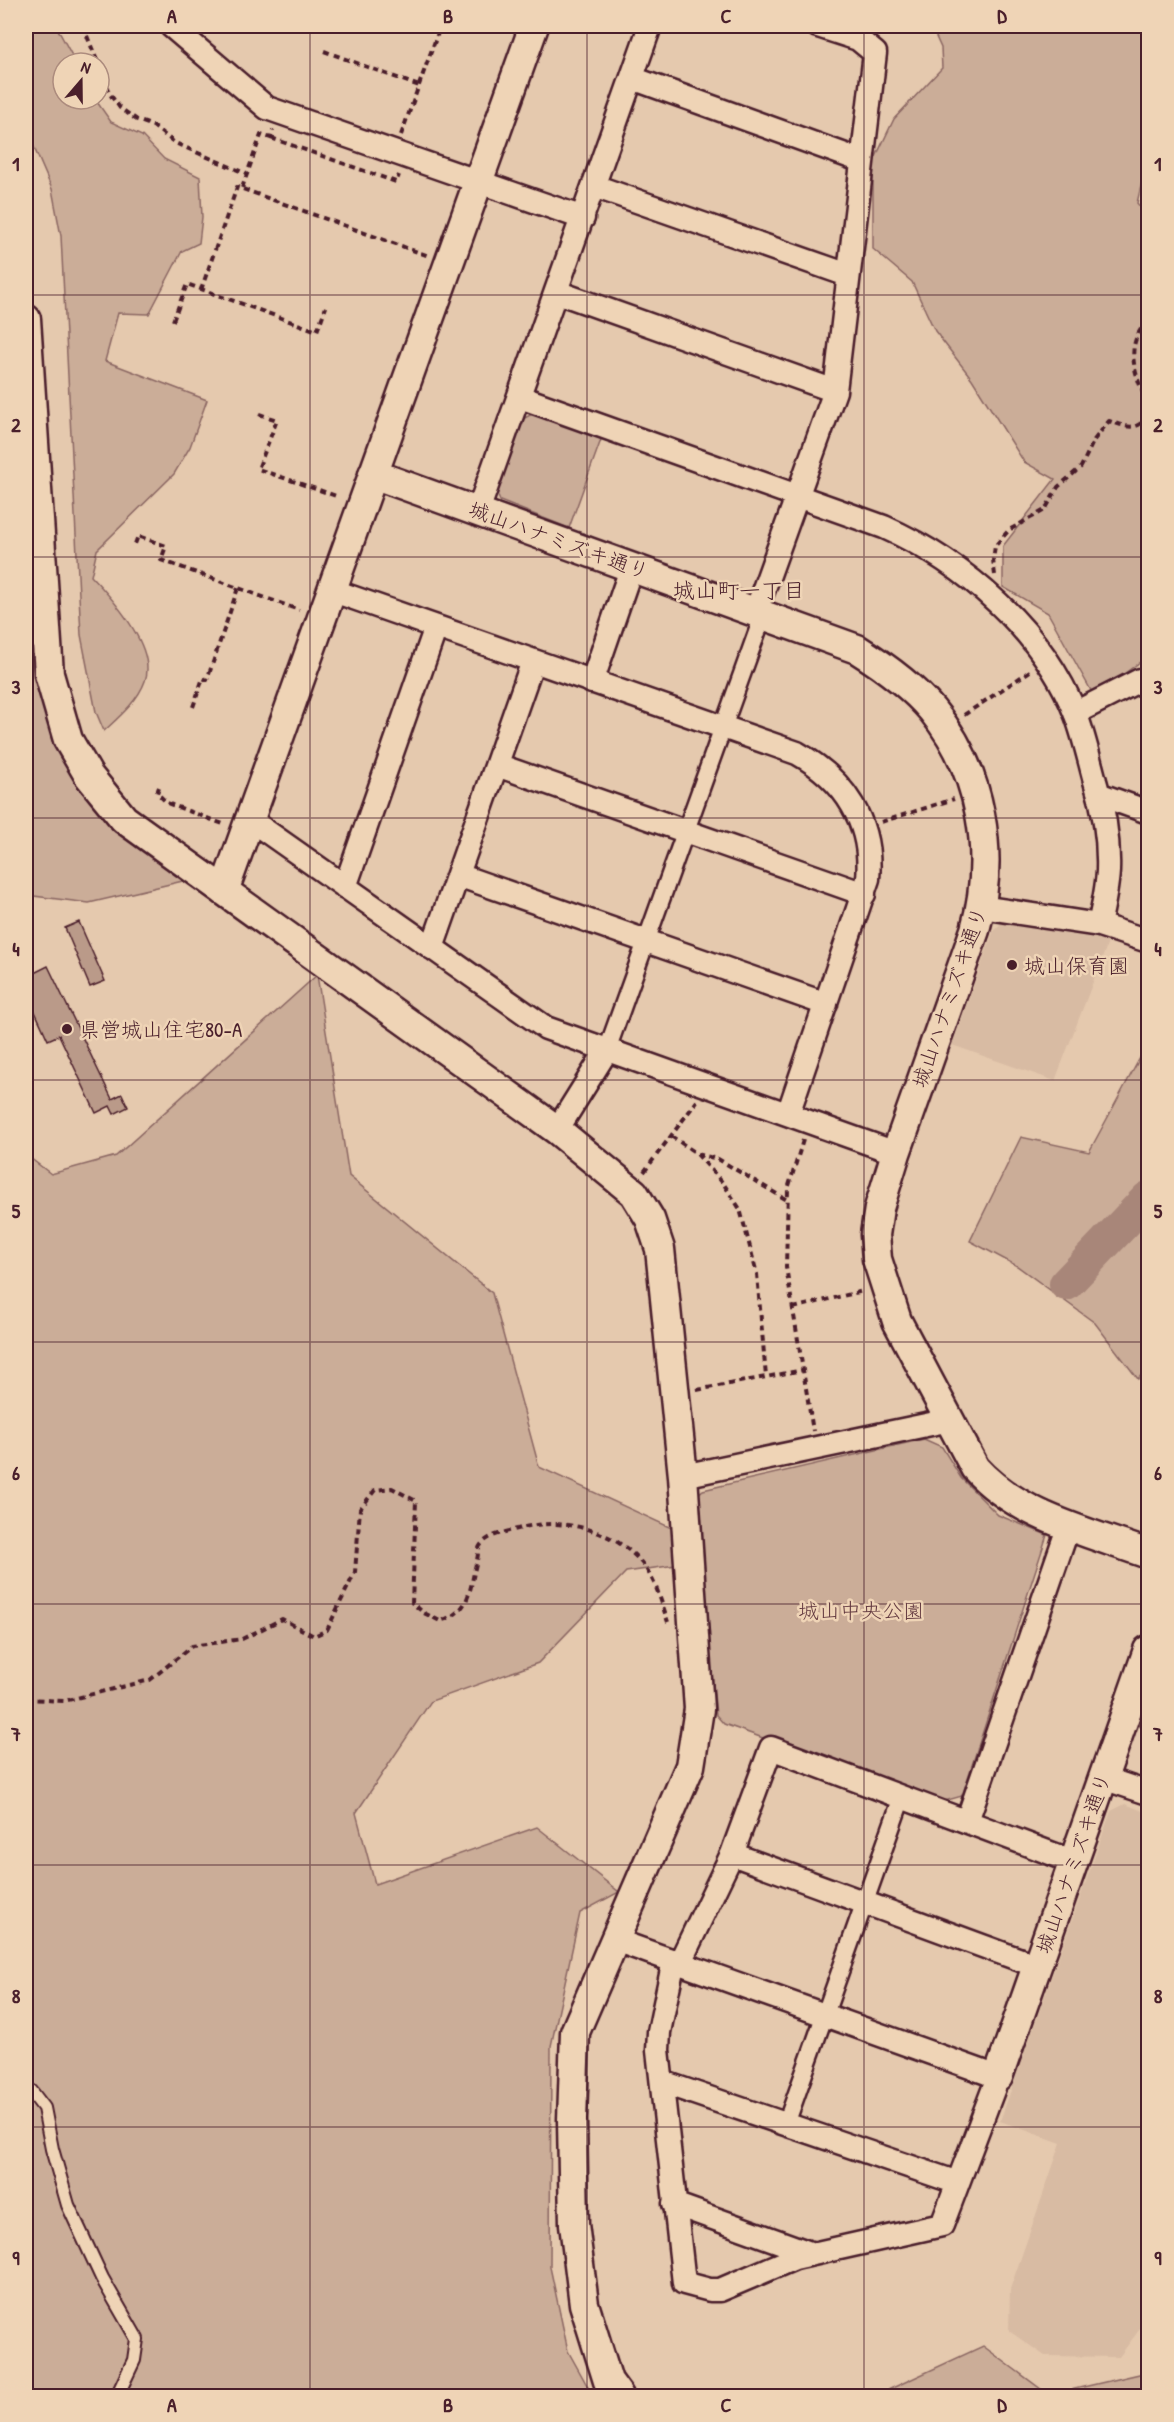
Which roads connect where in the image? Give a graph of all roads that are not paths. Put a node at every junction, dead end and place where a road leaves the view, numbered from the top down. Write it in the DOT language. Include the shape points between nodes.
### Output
graph roads {
  1 [pos="171,26"];
  2 [pos="534,26"];
  3 [pos="650,26"];
  4 [pos="818,26"];
  5 [pos="632,78"];
  6 [pos="862,161"];
  7 [pos="478,181"];
  8 [pos="594,186"];
  9 [pos="583,218"];
  10 [pos="848,275"];
  11 [pos="557,292"];
  12 [pos="26,319"];
  13 [pos="835,391"];
  14 [pos="520,397"];
  15 [pos="373,474"];
  16 [pos="797,496"];
  17 [pos="478,511"];
  18 [pos="632,566"];
  19 [pos="331,590"];
  20 [pos="760,612"];
  21 [pos="436,627"];
  22 [pos="533,661"];
  23 [pos="592,682"];
  24 [pos="1149,683"];
  25 [pos="1075,713"];
  26 [pos="722,727"];
  27 [pos="497,765"];
  28 [pos="1101,795"];
  29 [pos="1149,812"];
  30 [pos="238,823"];
  31 [pos="685,831"];
  32 [pos="458,875"];
  33 [pos="345,887"];
  34 [pos="224,891"];
  35 [pos="864,894"];
  36 [pos="981,907"];
  37 [pos="1099,925"];
  38 [pos="1149,940"];
  39 [pos="645,941"];
  40 [pos="432,948"];
  41 [pos="826,1004"];
  42 [pos="607,1050"];
  43 [pos="788,1114"];
  44 [pos="557,1130"];
  45 [pos="896,1153"];
  46 [pos="950,1420"];
  47 [pos="683,1476"];
  48 [pos="1069,1525"];
  49 [pos="1149,1554"];
  50 [pos="1149,1650"];
  51 [pos="1103,1778"];
  52 [pos="1149,1793"];
  53 [pos="902,1797"];
  54 [pos="967,1821"];
  55 [pos="732,1854"];
  56 [pos="1074,1862"];
  57 [pos="864,1903"];
  58 [pos="615,1940"];
  59 [pos="677,1961"];
  60 [pos="1037,1965"];
  61 [pos="825,2015"];
  62 [pos="998,2077"];
  63 [pos="662,2082"];
  64 [pos="26,2088"];
  65 [pos="786,2124"];
  66 [pos="958,2183"];
  67 [pos="674,2204"];
  68 [pos="813,2253"];
  69 [pos="117,2397"];
  70 [pos="619,2397"];
  1 -- 7 [label="street" via="267,108"];
  2 -- 7 [label="street"];
  3 -- 5 [label="street"];
  4 -- 6 [label="street" via="858,39 874,52"];
  5 -- 6 [label="street"];
  5 -- 8 [label="street"];
  6 -- 10 [label="street"];
  7 -- 9 [label="street"];
  7 -- 15 [label="street"];
  8 -- 9 [label="street"];
  8 -- 10 [label="street"];
  9 -- 11 [label="street"];
  10 -- 13 [label="street"];
  11 -- 13 [label="street"];
  11 -- 14 [label="street"];
  12 -- 34 [label="street" via="49,674 68,740 88,776 124,819"];
  13 -- 16 [label="street"];
  14 -- 16 [label="street"];
  14 -- 17 [label="street"];
  15 -- 17 [label="street, 城山ハナミズキ通り"];
  15 -- 19 [label="street"];
  16 -- 20 [label="street"];
  16 -- 25 [label="street" via="911,540 957,570 992,599 1046,660"];
  17 -- 18 [label="street, 城山ハナミズキ通り"];
  18 -- 20 [label="street, 城山ハナミズキ通り"];
  18 -- 23 [label="street"];
  19 -- 21 [label="street"];
  19 -- 30 [label="street"];
  20 -- 26 [label="street"];
  20 -- 36 [label="street, 城山ハナミズキ通り" via="857,649 911,688 945,729 968,770 975,792 984,852"];
  21 -- 22 [label="street"];
  21 -- 33 [label="street"];
  22 -- 23 [label="street"];
  22 -- 27 [label="street"];
  23 -- 26 [label="street"];
  24 -- 25 [label="street" via="1140,680"];
  25 -- 28 [label="street"];
  26 -- 31 [label="street"];
  26 -- 35 [label="street" via="797,753 816,764 849,797 863,827 869,865"];
  27 -- 31 [label="street"];
  27 -- 32 [label="street"];
  28 -- 29 [label="street"];
  28 -- 37 [label="street" via="1108,870"];
  30 -- 33 [label="street"];
  30 -- 34 [label="street"];
  31 -- 35 [label="street"];
  31 -- 39 [label="street"];
  32 -- 39 [label="street"];
  32 -- 40 [label="street"];
  33 -- 40 [label="street"];
  34 -- 44 [label="street"];
  35 -- 41 [label="street"];
  36 -- 37 [label="street"];
  36 -- 45 [label="street, 城山ハナミズキ通り"];
  37 -- 38 [label="street"];
  39 -- 41 [label="street"];
  39 -- 42 [label="street"];
  40 -- 42 [label="street" via="546,1028"];
  41 -- 43 [label="street"];
  42 -- 43 [label="street"];
  42 -- 44 [label="street"];
  43 -- 45 [label="street"];
  44 -- 47 [label="street" via="630,1190 650,1219 660,1249"];
  45 -- 46 [label="street, 城山ハナミズキ通り" via="879,1208 877,1259 897,1321"];
  46 -- 47 [label="street"];
  46 -- 48 [label="street, 城山ハナミズキ通り" via="975,1468 993,1488 1033,1512"];
  47 -- 58 [label="street" via="699,1709 690,1766"];
  48 -- 49 [label="street, 城山ハナミズキ通り"];
  48 -- 54 [label="street"];
  50 -- 51 [label="street, 城山ハナミズキ通り"];
  51 -- 52 [label="street"];
  51 -- 56 [label="street, 城山ハナミズキ通り"];
  53 -- 54 [label="street"];
  53 -- 55 [label="street" via="771,1748"];
  53 -- 57 [label="street"];
  54 -- 56 [label="street"];
  55 -- 57 [label="street"];
  55 -- 59 [label="street"];
  56 -- 60 [label="street, 城山ハナミズキ通り"];
  57 -- 60 [label="street"];
  57 -- 61 [label="street"];
  58 -- 59 [label="street"];
  58 -- 70 [label="street" via="575,2032 572,2120 574,2224 584,2304 608,2381"];
  59 -- 61 [label="street"];
  59 -- 63 [label="street" via="659,2032"];
  60 -- 62 [label="street, 城山ハナミズキ通り"];
  61 -- 62 [label="street"];
  61 -- 65 [label="street"];
  62 -- 66 [label="street"];
  63 -- 65 [label="street"];
  63 -- 67 [label="street"];
  64 -- 69 [label="lane" via="44,2109 68,2205 102,2278 137,2339 135,2360"];
  65 -- 66 [label="street"];
  66 -- 68 [label="street" via="942,2225"];
  67 -- 68 [label="street"];
  67 -- 68 [label="street" via="684,2283 720,2290"];
}
